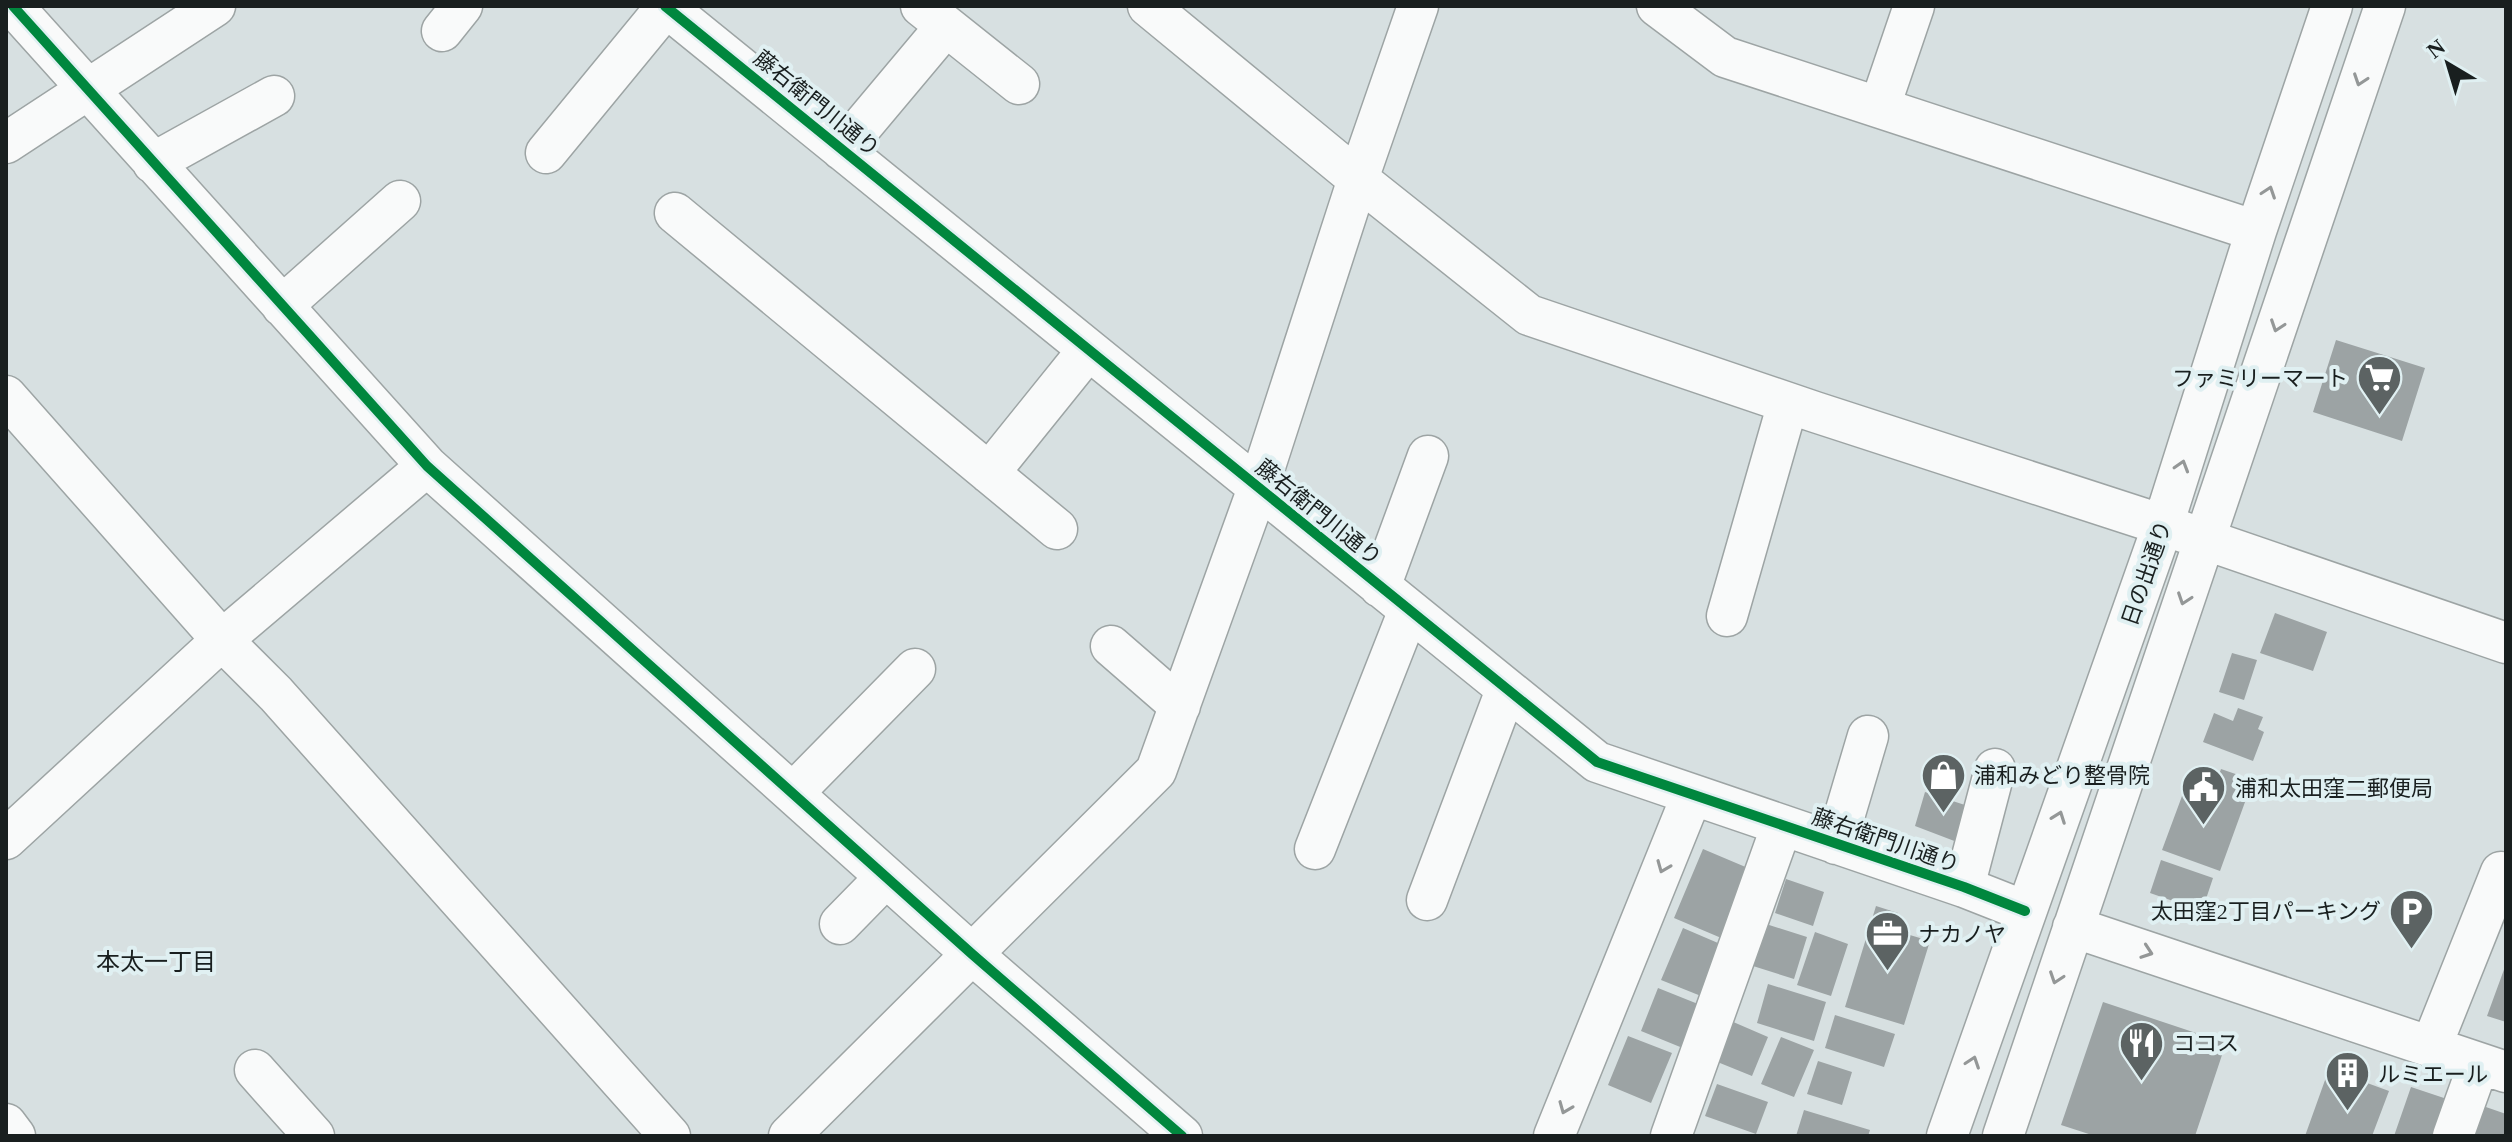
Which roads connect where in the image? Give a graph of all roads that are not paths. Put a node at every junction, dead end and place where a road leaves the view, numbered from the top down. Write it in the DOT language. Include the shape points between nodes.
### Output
graph roads {
  1 [pos="13,6"];
  2 [pos="215,6"];
  3 [pos="1148,6"];
  4 [pos="1418,6"];
  5 [pos="1657,6"];
  6 [pos="1914,6"];
  7 [pos="2332,6"];
  8 [pos="2385,6"];
  9 [pos="666,7"];
  10 [pos="934,16"];
  11 [pos="1019,84"];
  12 [pos="87,89"];
  13 [pos="274,96"];
  14 [pos="1880,106"];
  15 [pos="6,143"];
  16 [pos="842,150"];
  17 [pos="546,153"];
  18 [pos="153,163"];
  19 [pos="1358,179"];
  20 [pos="400,201"];
  21 [pos="675,213"];
  22 [pos="2256,231"];
  23 [pos="282,306"];
  24 [pos="1088,350"];
  25 [pos="6,396"];
  26 [pos="1788,403"];
  27 [pos="1428,456"];
  28 [pos="427,466"];
  29 [pos="989,473"];
  30 [pos="1258,488"];
  31 [pos="2163,525"];
  32 [pos="1057,529"];
  33 [pos="2204,539"];
  34 [pos="1394,599"];
  35 [pos="1727,616"];
  36 [pos="222,640"];
  37 [pos="2506,643"];
  38 [pos="1111,646"];
  39 [pos="915,669"];
  40 [pos="1506,690"];
  41 [pos="1180,706"];
  42 [pos="1868,736"];
  43 [pos="1995,769"];
  44 [pos="793,793"];
  45 [pos="1692,795"];
  46 [pos="1782,825"];
  47 [pos="6,839"];
  48 [pos="1836,844"];
  49 [pos="1315,849"];
  50 [pos="2501,872"];
  51 [pos="886,877"];
  52 [pos="1964,887"];
  53 [pos="1427,900"];
  54 [pos="2025,911"];
  55 [pos="840,924"];
  56 [pos="2073,927"];
  57 [pos="972,954"];
  58 [pos="2431,1047"];
  59 [pos="2492,1068"];
  60 [pos="255,1070"];
  61 [pos="6,1124"];
  62 [pos="15,1136"];
  63 [pos="314,1136"];
  64 [pos="670,1136"];
  65 [pos="789,1136"];
  66 [pos="1182,1136"];
  67 [pos="1554,1136"];
  68 [pos="1671,1136"];
  69 [pos="1947,1136"];
  70 [pos="2003,1136"];
  71 [pos="2453,1136"];
  1 -- 12 [label="street"];
  2 -- 12 [label="street"];
  3 -- 19 [label="street"];
  4 -- 19 [label="street"];
  5 -- 14 [label="street" via="1725,57"];
  6 -- 14 [label="street"];
  22 -- 7 [label="street, 日の出通り, one-way"];
  8 -- 33 [label="street, 日の出通り, one-way"];
  9 -- 16 [label="street, 藤右衛門川通り"];
  9 -- 17 [label="street"];
  10 -- 11 [label="street"];
  10 -- 16 [label="street"];
  12 -- 15 [label="street"];
  12 -- 18 [label="street"];
  13 -- 18 [label="street"];
  14 -- 22 [label="street"];
  16 -- 24 [label="street, 藤右衛門川通り"];
  18 -- 23 [label="street"];
  19 -- 26 [label="street" via="1529,315"];
  19 -- 30 [label="street"];
  20 -- 23 [label="street"];
  21 -- 29 [label="street"];
  31 -- 22 [label="street, 日の出通り, one-way"];
  23 -- 28 [label="street"];
  24 -- 29 [label="street"];
  24 -- 30 [label="street, 藤右衛門川通り"];
  25 -- 36 [label="street"];
  26 -- 31 [label="street"];
  26 -- 35 [label="street"];
  27 -- 34 [label="street"];
  28 -- 36 [label="street"];
  28 -- 44 [label="street"];
  29 -- 32 [label="street"];
  30 -- 34 [label="street, 藤右衛門川通り"];
  30 -- 41 [label="street"];
  31 -- 33 [label="street"];
  54 -- 31 [label="street, 日の出通り, one-way"];
  33 -- 37 [label="street"];
  33 -- 56 [label="street, 日の出通り, one-way"];
  34 -- 40 [label="street, 藤右衛門川通り"];
  34 -- 49 [label="street"];
  36 -- 47 [label="street"];
  36 -- 64 [label="street"];
  38 -- 41 [label="street"];
  39 -- 44 [label="street"];
  40 -- 45 [label="street, 藤右衛門川通り" via="1597,762"];
  40 -- 53 [label="street"];
  41 -- 57 [label="street" via="1156,771"];
  42 -- 48 [label="street"];
  43 -- 52 [label="street"];
  44 -- 51 [label="street"];
  45 -- 46 [label="street, 藤右衛門川通り"];
  45 -- 67 [label="street, one-way"];
  46 -- 48 [label="street, 藤右衛門川通り"];
  46 -- 68 [label="street"];
  48 -- 52 [label="street, 藤右衛門川通り"];
  50 -- 58 [label="street"];
  51 -- 55 [label="street"];
  51 -- 57 [label="street"];
  52 -- 54 [label="street, 藤右衛門川通り"];
  69 -- 54 [label="street, 日の出通り, one-way"];
  56 -- 58 [label="street, one-way"];
  56 -- 70 [label="street, 日の出通り, one-way"];
  57 -- 65 [label="street"];
  57 -- 66 [label="street"];
  58 -- 59 [label="street"];
  59 -- 71 [label="street"];
  60 -- 63 [label="street"];
  61 -- 62 [label="street"];
}
